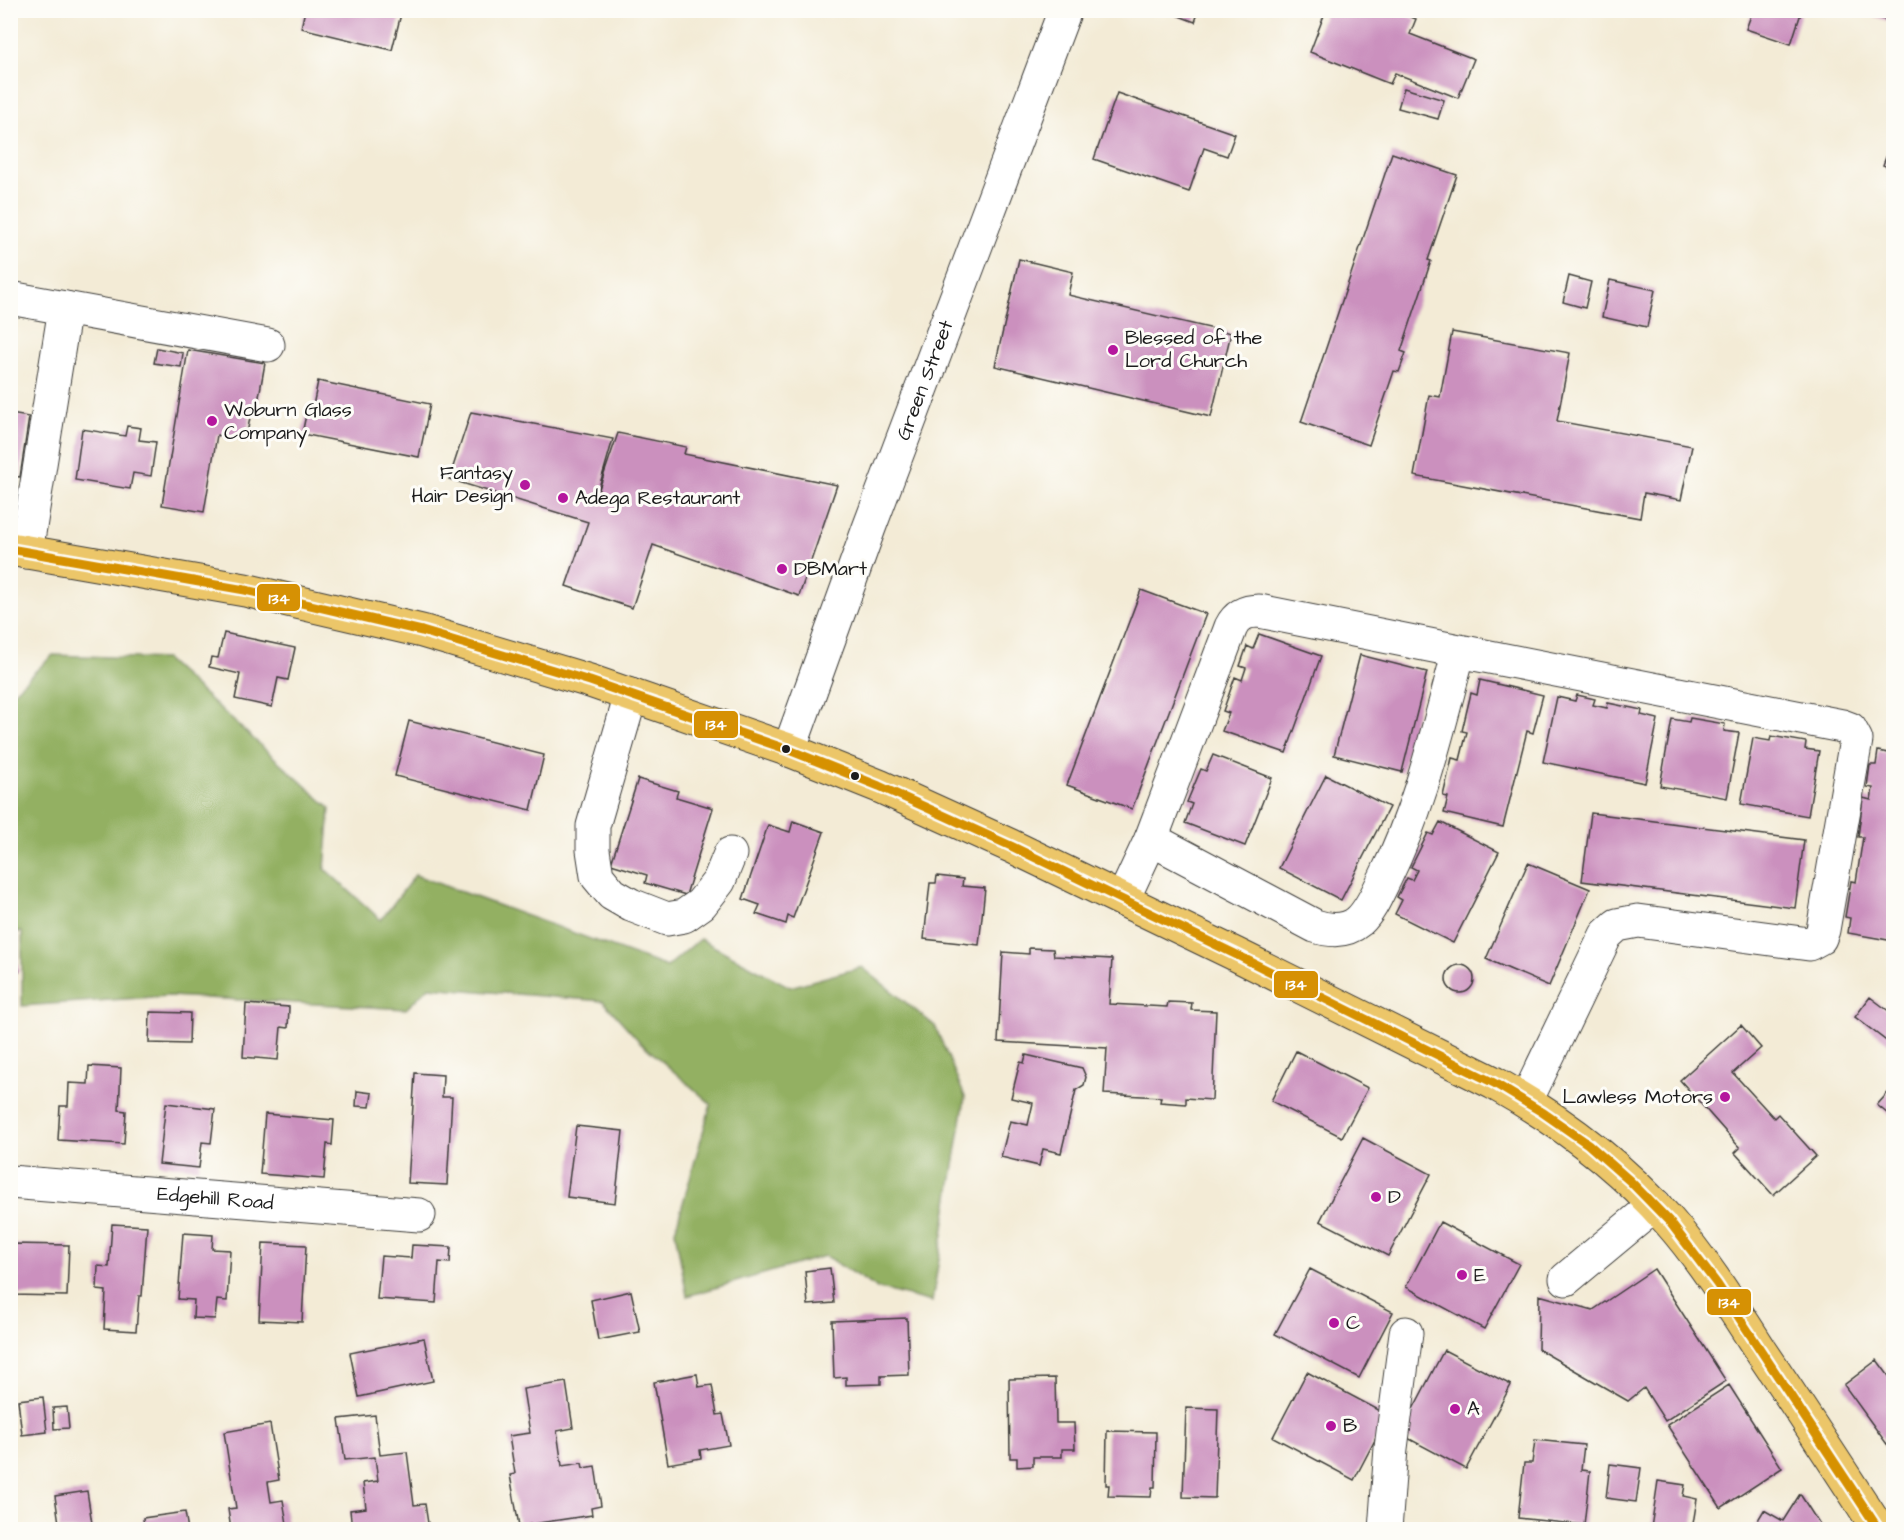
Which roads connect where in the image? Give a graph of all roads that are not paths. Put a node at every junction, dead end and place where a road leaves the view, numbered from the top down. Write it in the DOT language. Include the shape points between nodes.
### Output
graph roads {
  1 [pos="1065,10"];
  2 [pos="10,298"];
  3 [pos="65,308"];
  4 [pos="267,345"];
  5 [pos="18,551"];
  6 [pos="1459,651"];
  7 [pos="631,695"];
  8 [pos="789,750"];
  9 [pos="1151,839"];
  10 [pos="730,854"];
  11 [pos="1123,899"];
  12 [pos="1526,1101"];
  13 [pos="10,1182"];
  14 [pos="1654,1205"];
  15 [pos="418,1215"];
  16 [pos="1566,1278"];
  17 [pos="1406,1333"];
  18 [pos="1385,1530"];
  19 [pos="1879,1530"];
  1 -- 8 [label="street, Green Street"];
  2 -- 3 [label="street"];
  3 -- 4 [label="street"];
  3 -- 5 [label="street"];
  5 -- 7 [label="main road" via="199,581 372,618"];
  6 -- 9 [label="street" via="1259,611 1243,614 1231,627"];
  6 -- 9 [label="street" via="1422,788 1407,828 1377,894 1350,926 1333,930 1316,926"];
  6 -- 12 [label="street" via="1842,726 1850,729 1856,740 1820,938 1809,944 1638,921 1617,925 1606,935"];
  7 -- 8 [label="main road"];
  7 -- 10 [label="street" via="593,826 597,876 612,894 667,919 684,916 701,904 719,881"];
  8 -- 11 [label="main road" via="879,786"];
  9 -- 11 [label="street"];
  11 -- 12 [label="main road"];
  12 -- 14 [label="main road" via="1573,1132"];
  13 -- 15 [label="street, Edgehill Road"];
  14 -- 16 [label="street"];
  14 -- 19 [label="main road" via="1711,1275"];
  17 -- 18 [label="street"];
}
